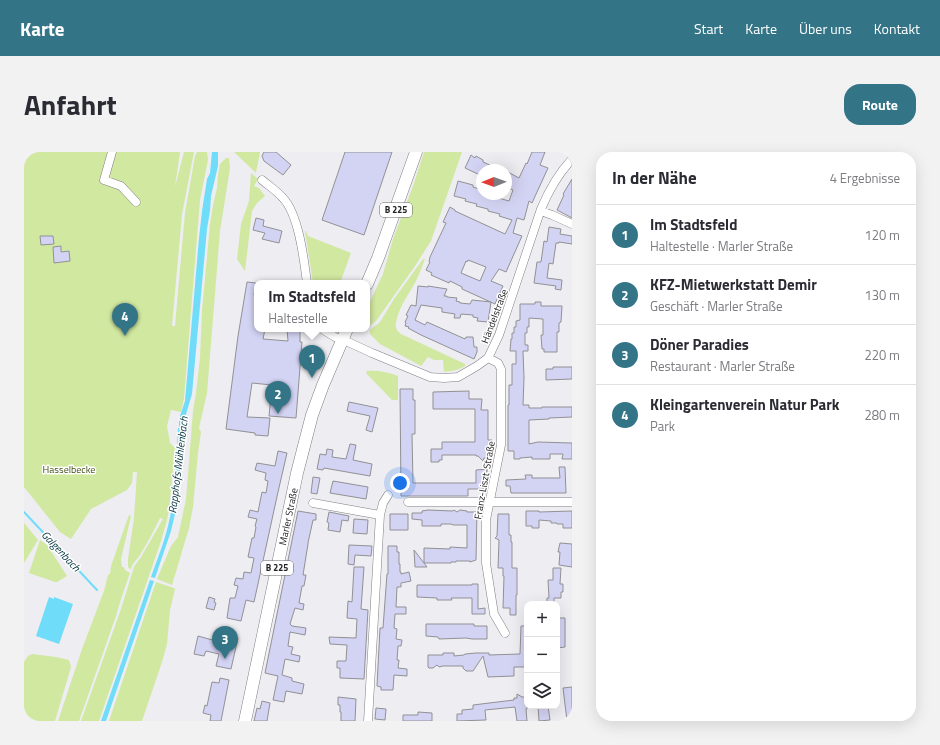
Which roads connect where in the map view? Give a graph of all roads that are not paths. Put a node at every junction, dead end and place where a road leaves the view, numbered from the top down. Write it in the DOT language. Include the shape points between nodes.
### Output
graph roads {
  1 [pos="112,152"];
  2 [pos="416,152"];
  3 [pos="572,159"];
  4 [pos="262,180"];
  5 [pos="136,202"];
  6 [pos="541,211"];
  7 [pos="572,224"];
  8 [pos="306,280"];
  9 [pos="369,280"];
  10 [pos="327,332"];
  11 [pos="344,334"];
  12 [pos="488,358"];
  13 [pos="388,495"];
  14 [pos="408,502"];
  15 [pos="490,502"];
  16 [pos="572,502"];
  17 [pos="313,503"];
  18 [pos="380,515"];
  19 [pos="505,633"];
  20 [pos="245,721"];
  21 [pos="368,721"];
  1 -- 5 [label="street" via="104,180 121,186"];
  2 -- 9 [label="main road, B 225"];
  3 -- 6 [label="street, Händelstraße" via="556,178"];
  4 -- 8 [label="street" via="284,198 291,208 296,221"];
  6 -- 7 [label="street"];
  6 -- 12 [label="street, Händelstraße" via="499,335"];
  10 -- 11 [label="street" via="335,337"];
  11 -- 12 [label="street, Händelstraße" via="430,377 458,377"];
  11 -- 20 [label="main road, Marler Straße / B 225" via="312,415 297,473"];
  12 -- 15 [label="street, Franz-Liszt-Straße" via="498,363 501,369 500,445"];
  13 -- 18 [label="street"];
  14 -- 15 [label="street"];
  15 -- 16 [label="street"];
  15 -- 19 [label="street, Franz-Liszt-Straße" via="486,520 486,563 494,614"];
  17 -- 18 [label="street"];
  18 -- 21 [label="street"];
}
